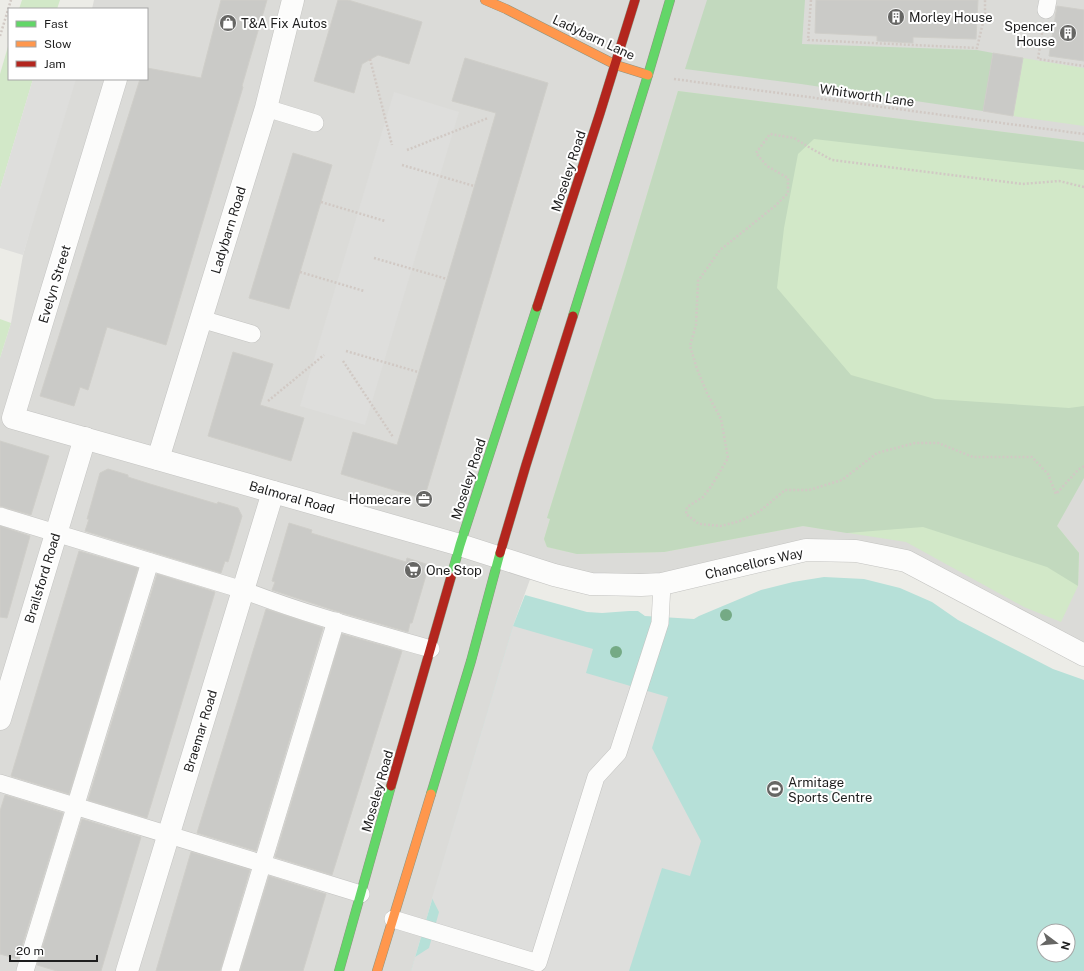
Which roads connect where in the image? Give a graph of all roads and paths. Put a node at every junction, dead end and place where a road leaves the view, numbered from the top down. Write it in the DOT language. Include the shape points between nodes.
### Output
graph roads {
  1 [pos="293,0"];
  2 [pos="485,0"];
  3 [pos="635,0"];
  4 [pos="670,0"];
  5 [pos="811,0"];
  6 [pos="985,0"];
  7 [pos="8,10"];
  8 [pos="1042,30"];
  9 [pos="0,36"];
  10 [pos="370,59"];
  11 [pos="616,65"];
  12 [pos="1084,66"];
  13 [pos="648,75"];
  14 [pos="116,80"];
  15 [pos="266,108"];
  16 [pos="488,118"];
  17 [pos="315,123"];
  18 [pos="1084,134"];
  19 [pos="392,145"];
  20 [pos="406,150"];
  21 [pos="402,165"];
  22 [pos="474,186"];
  23 [pos="1084,187"];
  24 [pos="321,202"];
  25 [pos="385,221"];
  26 [pos="374,258"];
  27 [pos="300,272"];
  28 [pos="447,279"];
  29 [pos="364,291"];
  30 [pos="201,319"];
  31 [pos="252,334"];
  32 [pos="346,350"];
  33 [pos="324,355"];
  34 [pos="343,361"];
  35 [pos="418,372"];
  36 [pos="268,401"];
  37 [pos="393,437"];
  38 [pos="85,438"];
  39 [pos="158,459"];
  40 [pos="1084,466"];
  41 [pos="273,492"];
  42 [pos="0,516"];
  43 [pos="56,533"];
  44 [pos="460,545"];
  45 [pos="499,558"];
  46 [pos="150,562"];
  47 [pos="662,584"];
  48 [pos="243,590"];
  49 [pos="336,621"];
  50 [pos="430,649"];
  51 [pos="1084,655"];
  52 [pos="0,718"];
  53 [pos="0,783"];
  54 [pos="76,806"];
  55 [pos="169,835"];
  56 [pos="262,864"];
  57 [pos="361,894"];
  58 [pos="393,919"];
  59 [pos="25,971"];
  60 [pos="128,971"];
  61 [pos="230,971"];
  62 [pos="339,971"];
  63 [pos="377,971"];
  1 -- 15 [label="street, Ladybarn Road"];
  2 -- 11 [label="main road, Ladybarn Lane"];
  3 -- 11 [label="main road, Moseley Road"];
  4 -- 13 [label="main road"];
  5 -- 6 [label="path" via="808,40 977,48 985,14"];
  7 -- 9 [label="path"];
  8 -- 12 [label="path" via="1038,59"];
  10 -- 19 [label="path"];
  11 -- 13 [label="main road, Ladybarn Lane"];
  11 -- 44 [label="main road, Moseley Road"];
  13 -- 18 [label="path, Whitworth Lane"];
  13 -- 45 [label="main road"];
  14 -- 38 [label="street, Evelyn Street" via="13,418"];
  15 -- 17 [label="lane"];
  15 -- 30 [label="street, Ladybarn Road"];
  16 -- 20 [label="path"];
  21 -- 22 [label="path"];
  23 -- 40 [label="path" via="1059,181 1022,184 832,160 794,138 770,134 756,153 767,166 788,178 788,192 775,206 720,250 698,281 696,326 690,346 707,393 722,420 728,458 703,497 687,507 686,514 700,524 721,526 740,521 760,511 784,490 809,490 842,480 877,453 915,442 938,443 973,457 1032,457 1048,474 1056,494"];
  24 -- 25 [label="path"];
  26 -- 28 [label="path"];
  27 -- 29 [label="path"];
  30 -- 31 [label="lane"];
  30 -- 39 [label="street, Ladybarn Road"];
  32 -- 35 [label="path"];
  33 -- 36 [label="path"];
  34 -- 37 [label="path"];
  38 -- 39 [label="street, Balmoral Road"];
  38 -- 43 [label="street, Brailsford Road"];
  39 -- 41 [label="street, Balmoral Road"];
  41 -- 44 [label="street, Balmoral Road"];
  41 -- 48 [label="street, Braemar Road"];
  42 -- 43 [label="lane"];
  43 -- 46 [label="lane"];
  43 -- 52 [label="street, Brailsford Road"];
  44 -- 45 [label="street, Balmoral Road"];
  44 -- 50 [label="main road, Moseley Road"];
  45 -- 47 [label="street, Chancellors Way" via="591,584"];
  45 -- 58 [label="main road" via="471,661"];
  46 -- 48 [label="lane"];
  46 -- 54 [label="lane"];
  47 -- 51 [label="street, Chancellors Way" via="806,550 856,551 906,561"];
  47 -- 58 [label="lane" via="660,623 618,753 596,777 538,963"];
  48 -- 49 [label="lane"];
  48 -- 55 [label="street, Braemar Road"];
  49 -- 50 [label="lane"];
  49 -- 56 [label="lane"];
  50 -- 57 [label="main road, Moseley Road"];
  53 -- 54 [label="lane"];
  54 -- 55 [label="lane"];
  54 -- 59 [label="lane"];
  55 -- 56 [label="lane"];
  55 -- 60 [label="street, Braemar Road"];
  56 -- 57 [label="lane"];
  56 -- 61 [label="lane"];
  57 -- 62 [label="main road, Moseley Road"];
  58 -- 63 [label="main road"];
}
